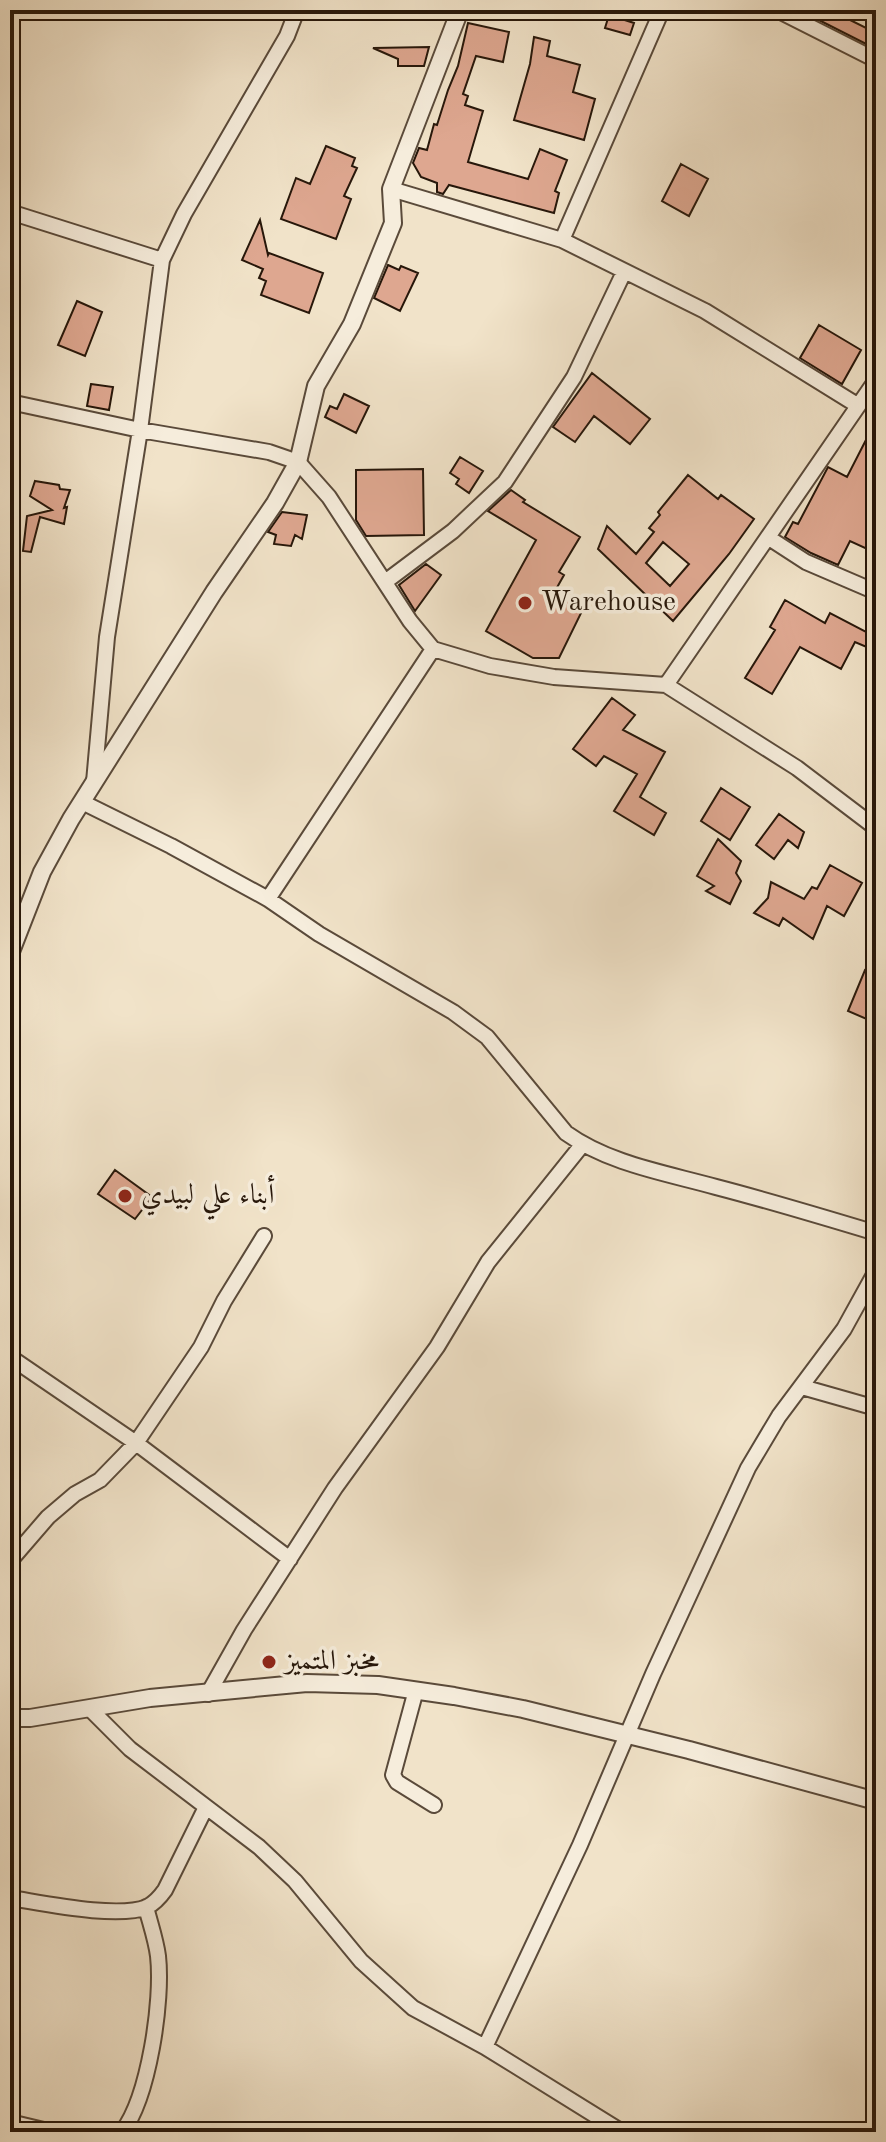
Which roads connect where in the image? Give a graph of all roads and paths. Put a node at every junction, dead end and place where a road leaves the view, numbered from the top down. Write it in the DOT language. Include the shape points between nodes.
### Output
graph roads {
  1 [pos="297,10"];
  2 [pos="460,10"];
  3 [pos="662,10"];
  4 [pos="777,10"];
  5 [pos="876,60"];
  6 [pos="391,189"];
  7 [pos="10,212"];
  8 [pos="562,240"];
  9 [pos="162,260"];
  10 [pos="624,272"];
  11 [pos="876,380"];
  12 [pos="10,402"];
  13 [pos="857,405"];
  14 [pos="140,430"];
  15 [pos="298,462"];
  16 [pos="769,538"];
  17 [pos="385,582"];
  18 [pos="876,592"];
  19 [pos="433,649"];
  20 [pos="666,685"];
  21 [pos="94,782"];
  22 [pos="82,802"];
  23 [pos="876,828"];
  24 [pos="268,899"];
  25 [pos="10,954"];
  26 [pos="582,1145"];
  27 [pos="876,1233"];
  28 [pos="264,1236"];
  29 [pos="876,1271"];
  30 [pos="10,1357"];
  31 [pos="802,1387"];
  32 [pos="876,1408"];
  33 [pos="136,1443"];
  34 [pos="290,1559"];
  35 [pos="10,1561"];
  36 [pos="416,1690"];
  37 [pos="208,1694"];
  38 [pos="90,1709"];
  39 [pos="10,1718"];
  40 [pos="629,1735"];
  41 [pos="876,1801"];
  42 [pos="434,1805"];
  43 [pos="206,1807"];
  44 [pos="10,1898"];
  45 [pos="146,1907"];
  46 [pos="485,2047"];
  47 [pos="10,2122"];
  48 [pos="52,2132"];
  49 [pos="122,2132"];
  50 [pos="622,2132"];
  1 -- 9 [label="street"];
  2 -- 6 [label="street"];
  3 -- 8 [label="street"];
  4 -- 5 [label="street"];
  6 -- 8 [label="street"];
  6 -- 15 [label="street" via="393,223 352,324 316,386"];
  7 -- 9 [label="street"];
  8 -- 10 [label="street"];
  9 -- 14 [label="street"];
  10 -- 13 [label="street" via="705,311"];
  10 -- 17 [label="street" via="574,377 505,482 453,531"];
  11 -- 13 [label="street"];
  12 -- 14 [label="street"];
  13 -- 16 [label="street"];
  14 -- 15 [label="street" via="269,452"];
  14 -- 21 [label="street" via="107,637"];
  15 -- 17 [label="street" via="329,497"];
  15 -- 21 [label="street"];
  16 -- 18 [label="street" via="806,562"];
  16 -- 20 [label="street"];
  17 -- 19 [label="street"];
  19 -- 20 [label="street" via="554,677"];
  19 -- 24 [label="street"];
  20 -- 23 [label="street" via="797,768"];
  21 -- 22 [label="street"];
  22 -- 24 [label="street"];
  22 -- 25 [label="street" via="42,872"];
  24 -- 26 [label="street" via="487,1037 566,1133"];
  26 -- 27 [label="street"];
  26 -- 34 [label="street" via="488,1262 437,1347"];
  28 -- 33 [label="street" via="201,1347"];
  29 -- 31 [label="street" via="844,1329"];
  30 -- 33 [label="street"];
  31 -- 32 [label="street"];
  31 -- 40 [label="street" via="748,1468"];
  33 -- 34 [label="street"];
  33 -- 35 [label="street" via="100,1480 48,1517"];
  34 -- 37 [label="street"];
  36 -- 37 [label="street" via="307,1683"];
  36 -- 40 [label="street"];
  36 -- 42 [label="street" via="393,1775"];
  37 -- 38 [label="street"];
  38 -- 39 [label="street"];
  38 -- 43 [label="street" via="130,1749"];
  40 -- 41 [label="street"];
  40 -- 46 [label="street"];
  43 -- 45 [label="street" via="165,1890"];
  43 -- 46 [label="street" via="295,1881 361,1961 413,2008"];
  44 -- 45 [label="street" via="101,1910"];
  45 -- 49 [label="street" via="158,1956 156,2015 142,2092"];
  46 -- 50 [label="street"];
  47 -- 48 [label="street"];
}
